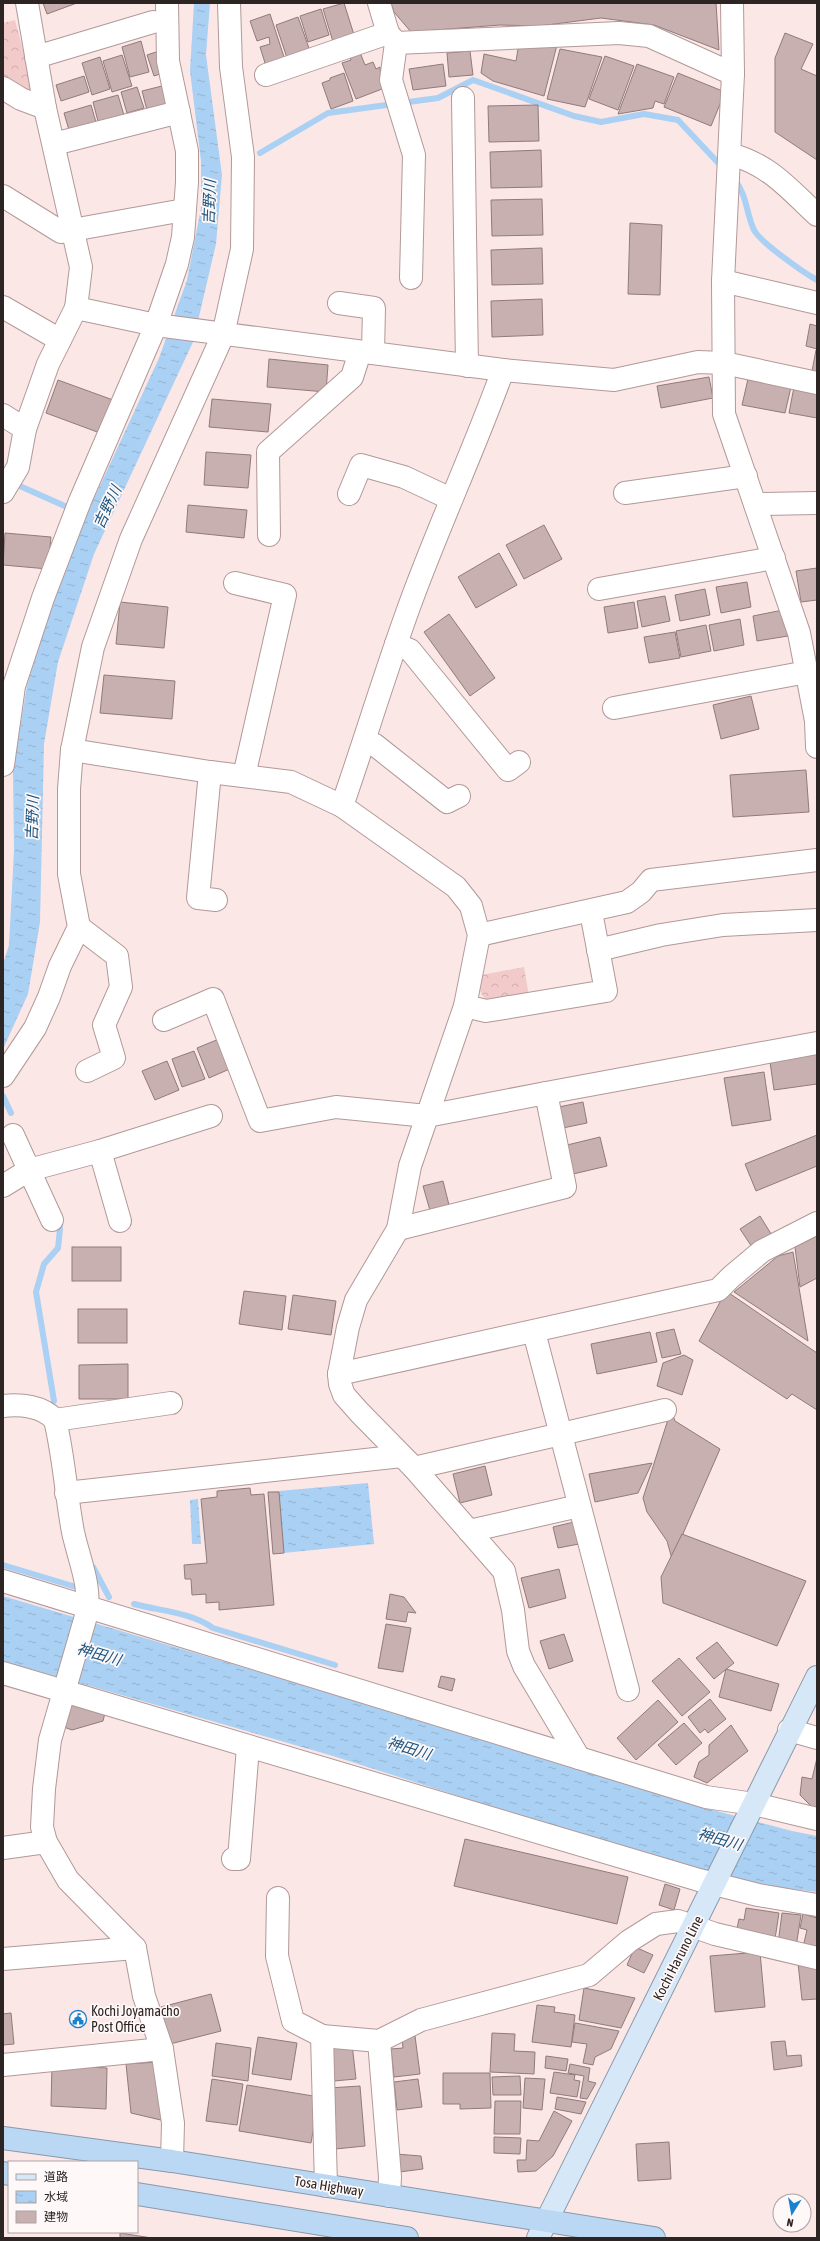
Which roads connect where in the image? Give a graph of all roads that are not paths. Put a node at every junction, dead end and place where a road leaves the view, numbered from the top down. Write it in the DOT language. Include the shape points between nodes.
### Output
graph roads {
  1 [pos="27,3"];
  2 [pos="167,3"];
  3 [pos="228,3"];
  4 [pos="379,3"];
  5 [pos="732,3"];
  6 [pos="153,22"];
  7 [pos="392,38"];
  8 [pos="36,57"];
  9 [pos="733,74"];
  10 [pos="266,75"];
  11 [pos="3,88"];
  12 [pos="463,98"];
  13 [pos="45,108"];
  14 [pos="179,112"];
  15 [pos="54,144"];
  16 [pos="730,157"];
  17 [pos="3,196"];
  18 [pos="184,210"];
  19 [pos="817,215"];
  20 [pos="74,230"];
  21 [pos="411,278"];
  22 [pos="723,281"];
  23 [pos="339,303"];
  24 [pos="817,303"];
  25 [pos="3,307"];
  26 [pos="76,308"];
  27 [pos="162,326"];
  28 [pos="215,334"];
  29 [pos="60,340"];
  30 [pos="366,353"];
  31 [pos="724,363"];
  32 [pos="467,366"];
  33 [pos="503,370"];
  34 [pos="817,383"];
  35 [pos="3,414"];
  36 [pos="25,429"];
  37 [pos="746,476"];
  38 [pos="3,492"];
  39 [pos="625,492"];
  40 [pos="349,494"];
  41 [pos="451,499"];
  42 [pos="817,503"];
  43 [pos="755,504"];
  44 [pos="269,535"];
  45 [pos="774,558"];
  46 [pos="235,583"];
  47 [pos="599,589"];
  48 [pos="396,644"];
  49 [pos="806,672"];
  50 [pos="614,708"];
  51 [pos="817,721"];
  52 [pos="365,740"];
  53 [pos="817,747"];
  54 [pos="72,750"];
  55 [pos="519,762"];
  56 [pos="3,765"];
  57 [pos="210,772"];
  58 [pos="244,776"];
  59 [pos="459,796"];
  60 [pos="342,806"];
  61 [pos="817,860"];
  62 [pos="216,900"];
  63 [pos="591,912"];
  64 [pos="817,920"];
  65 [pos="79,927"];
  66 [pos="479,935"];
  67 [pos="598,950"];
  68 [pos="464,1006"];
  69 [pos="164,1020"];
  70 [pos="817,1042"];
  71 [pos="87,1071"];
  72 [pos="3,1076"];
  73 [pos="546,1093"];
  74 [pos="211,1116"];
  75 [pos="427,1116"];
  76 [pos="13,1135"];
  77 [pos="100,1151"];
  78 [pos="29,1170"];
  79 [pos="3,1186"];
  80 [pos="52,1220"];
  81 [pos="120,1221"];
  82 [pos="817,1223"];
  83 [pos="398,1229"];
  84 [pos="534,1332"];
  85 [pos="339,1374"];
  86 [pos="171,1403"];
  87 [pos="3,1406"];
  88 [pos="665,1410"];
  89 [pos="55,1420"];
  90 [pos="559,1433"];
  91 [pos="408,1462"];
  92 [pos="66,1493"];
  93 [pos="579,1506"];
  94 [pos="469,1531"];
  95 [pos="3,1581"];
  96 [pos="87,1611"];
  97 [pos="3,1673"];
  98 [pos="817,1677"];
  99 [pos="65,1688"];
  100 [pos="628,1690"];
  101 [pos="789,1730"];
  102 [pos="817,1738"];
  103 [pos="248,1747"];
  104 [pos="579,1758"];
  105 [pos="752,1808"];
  106 [pos="817,1819"];
  107 [pos="46,1842"];
  108 [pos="3,1848"];
  109 [pos="233,1859"];
  110 [pos="715,1883"];
  111 [pos="278,1898"];
  112 [pos="817,1905"];
  113 [pos="694,1927"];
  114 [pos="135,1948"];
  115 [pos="817,1958"];
  116 [pos="3,1959"];
  117 [pos="322,2036"];
  118 [pos="379,2042"];
  119 [pos="162,2049"];
  120 [pos="3,2065"];
  121 [pos="3,2138"];
  122 [pos="172,2161"];
  123 [pos="326,2186"];
  124 [pos="138,2194"];
  125 [pos="390,2196"];
  126 [pos="543,2230"];
  127 [pos="407,2238"];
  128 [pos="654,2238"];
  1 -- 8 [label="street"];
  2 -- 14 [label="street" via="168,61"];
  3 -- 28 [label="street" via="231,67 243,157 242,249"];
  4 -- 7 [label="street"];
  5 -- 9 [label="street"];
  6 -- 8 [label="street"];
  7 -- 9 [label="street" via="619,33 649,36"];
  7 -- 10 [label="street"];
  7 -- 21 [label="street" via="391,80 414,155"];
  8 -- 13 [label="street"];
  9 -- 16 [label="street"];
  11 -- 13 [label="street" via="21,99"];
  12 -- 32 [label="street"];
  13 -- 15 [label="street"];
  14 -- 15 [label="street"];
  14 -- 18 [label="street" via="187,151"];
  15 -- 20 [label="street"];
  16 -- 19 [label="street" via="750,160 768,169"];
  16 -- 22 [label="street"];
  17 -- 20 [label="street" via="61,232"];
  18 -- 20 [label="street"];
  18 -- 27 [label="street" via="183,237"];
  20 -- 26 [label="street" via="81,267"];
  22 -- 24 [label="street"];
  22 -- 31 [label="street"];
  23 -- 30 [label="street" via="374,308"];
  25 -- 29 [label="street"];
  26 -- 27 [label="street"];
  26 -- 29 [label="street"];
  27 -- 28 [label="street"];
  27 -- 56 [label="street" via="71,522 14,686"];
  28 -- 30 [label="street"];
  28 -- 54 [label="street" via="131,539 93,647"];
  29 -- 36 [label="street" via="48,364"];
  30 -- 32 [label="street"];
  30 -- 44 [label="street" via="352,377 268,452"];
  31 -- 33 [label="street" via="698,362 614,380"];
  31 -- 34 [label="street"];
  31 -- 37 [label="street" via="724,414"];
  32 -- 33 [label="street"];
  33 -- 41 [label="street" via="482,428"];
  35 -- 36 [label="street"];
  36 -- 38 [label="street" via="18,467"];
  37 -- 39 [label="street"];
  37 -- 43 [label="street"];
  40 -- 41 [label="street" via="361,465 404,477"];
  41 -- 48 [label="street"];
  42 -- 43 [label="street"];
  43 -- 45 [label="street"];
  45 -- 47 [label="street"];
  45 -- 49 [label="street" via="800,632"];
  46 -- 58 [label="street" via="285,595"];
  48 -- 52 [label="street"];
  48 -- 55 [label="street" via="410,650 508,770"];
  49 -- 50 [label="street"];
  49 -- 51 [label="street"];
  51 -- 53 [label="street"];
  52 -- 59 [label="street" via="375,745 447,802"];
  52 -- 60 [label="street"];
  54 -- 57 [label="street"];
  54 -- 65 [label="street" via="69,789 69,874"];
  57 -- 58 [label="street"];
  57 -- 62 [label="street" via="198,898"];
  58 -- 60 [label="street" via="291,782"];
  60 -- 66 [label="street" via="456,887 471,906"];
  61 -- 63 [label="street" via="651,880 641,892 627,902"];
  63 -- 66 [label="street"];
  63 -- 67 [label="street"];
  64 -- 67 [label="street" via="723,925 661,935"];
  65 -- 71 [label="street" via="117,956 122,987 104,1025 114,1058"];
  65 -- 72 [label="street" via="60,966 36,1028"];
  66 -- 68 [label="street"];
  67 -- 68 [label="street" via="606,991 486,1011"];
  68 -- 75 [label="street"];
  69 -- 75 [label="street" via="213,999 260,1121 336,1108"];
  70 -- 73 [label="street"];
  73 -- 75 [label="street"];
  73 -- 83 [label="street" via="565,1187"];
  74 -- 77 [label="street"];
  75 -- 83 [label="street" via="410,1166"];
  76 -- 78 [label="street"];
  77 -- 78 [label="street"];
  77 -- 81 [label="street"];
  78 -- 79 [label="street"];
  78 -- 80 [label="street"];
  82 -- 84 [label="street" via="762,1251 718,1290"];
  83 -- 85 [label="street" via="356,1300"];
  84 -- 85 [label="street"];
  84 -- 90 [label="street"];
  85 -- 91 [label="street" via="344,1395"];
  86 -- 89 [label="street"];
  87 -- 89 [label="street" via="22,1405 49,1412"];
  88 -- 90 [label="street"];
  89 -- 92 [label="street"];
  90 -- 91 [label="street"];
  90 -- 93 [label="street"];
  91 -- 92 [label="street"];
  91 -- 94 [label="street"];
  92 -- 96 [label="street" via="86,1581"];
  93 -- 94 [label="street"];
  93 -- 100 [label="street"];
  94 -- 104 [label="street" via="504,1571 514,1610 518,1650 524,1666"];
  95 -- 96 [label="street"];
  96 -- 99 [label="street"];
  96 -- 104 [label="street"];
  97 -- 99 [label="street"];
  98 -- 101 [label="main road, Kochi Haruno Line"];
  99 -- 103 [label="street"];
  99 -- 107 [label="street" via="50,1740 42,1827"];
  101 -- 102 [label="street"];
  101 -- 105 [label="main road, Kochi Haruno Line"];
  103 -- 109 [label="street" via="239,1859"];
  103 -- 110 [label="street"];
  104 -- 105 [label="street" via="706,1797"];
  105 -- 106 [label="street"];
  105 -- 110 [label="main road, Kochi Haruno Line"];
  107 -- 108 [label="street"];
  107 -- 114 [label="street" via="68,1880"];
  110 -- 112 [label="street" via="758,1895"];
  110 -- 113 [label="main road, Kochi Haruno Line"];
  111 -- 117 [label="street" via="277,1956 293,2021"];
  113 -- 115 [label="street"];
  113 -- 118 [label="street" via="678,1921 656,1924 588,1975 421,2020"];
  113 -- 126 [label="main road, Kochi Haruno Line"];
  114 -- 116 [label="street"];
  114 -- 119 [label="street" via="144,1996"];
  117 -- 118 [label="street"];
  117 -- 123 [label="street"];
  118 -- 125 [label="street"];
  119 -- 120 [label="street"];
  119 -- 122 [label="street" via="173,2123"];
  121 -- 122 [label="highway, Tosa Highway"];
  122 -- 123 [label="highway, Tosa Highway"];
  123 -- 125 [label="highway, Tosa Highway"];
  124 -- 127 [label="highway"];
  125 -- 126 [label="highway, Tosa Highway"];
  126 -- 128 [label="highway, Tosa Highway"];
}
